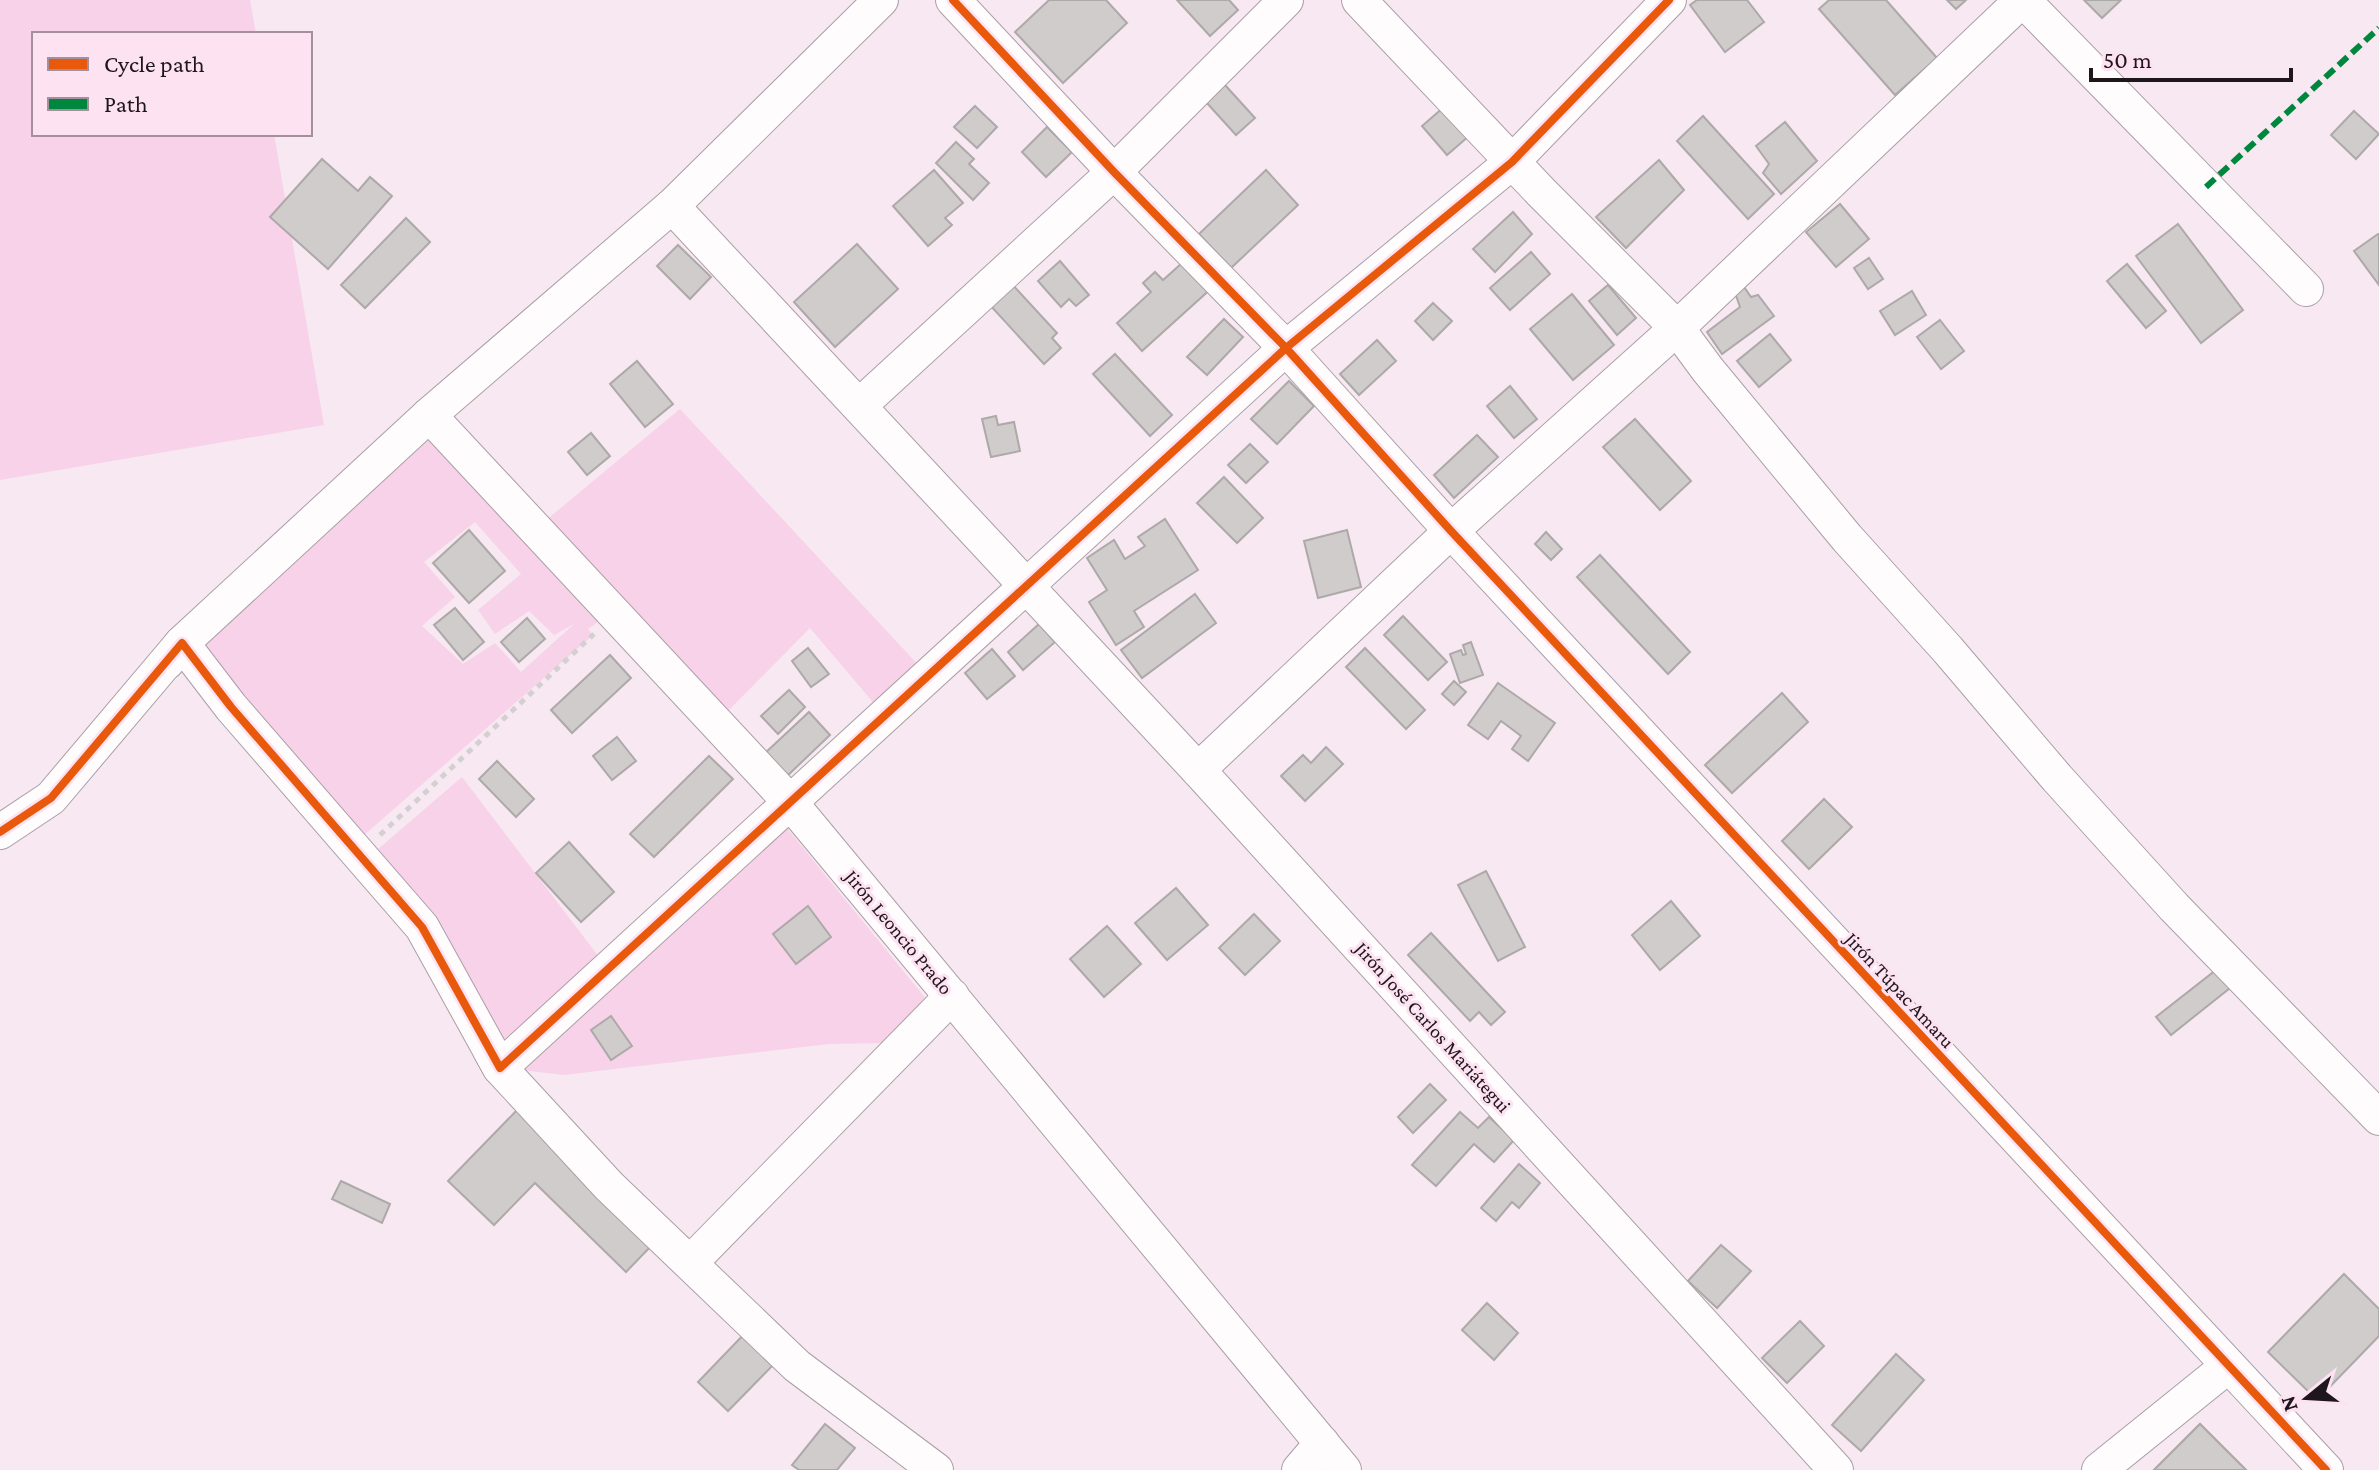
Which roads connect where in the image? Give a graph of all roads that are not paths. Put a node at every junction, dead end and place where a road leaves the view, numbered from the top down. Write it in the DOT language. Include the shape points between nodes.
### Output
graph roads {
  1 [pos="881,0"];
  2 [pos="953,0"];
  3 [pos="1286,0"];
  4 [pos="1359,0"];
  5 [pos="1669,0"];
  6 [pos="2023,0"];
  7 [pos="1512,162"];
  8 [pos="1114,172"];
  9 [pos="672,206"];
  10 [pos="2306,289"];
  11 [pos="1677,328"];
  12 [pos="1286,348"];
  13 [pos="859,406"];
  14 [pos="429,415"];
  15 [pos="1451,531"];
  16 [pos="1027,586"];
  17 [pos="182,643"];
  18 [pos="1198,770"];
  19 [pos="790,802"];
  20 [pos="0,832"];
  21 [pos="952,996"];
  22 [pos="500,1068"];
  23 [pos="2379,1118"];
  24 [pos="690,1263"];
  25 [pos="2228,1366"];
  26 [pos="1322,1443"];
  27 [pos="936,1470"];
  28 [pos="1299,1470"];
  29 [pos="1344,1470"];
  30 [pos="1836,1470"];
  31 [pos="2099,1470"];
  32 [pos="2326,1470"];
  1 -- 9 [label="street"];
  2 -- 8 [label="street, Jirón Túpac Amaru"];
  3 -- 8 [label="street"];
  4 -- 7 [label="street"];
  5 -- 7 [label="street"];
  6 -- 10 [label="street"];
  6 -- 11 [label="street"];
  7 -- 11 [label="street"];
  7 -- 12 [label="street"];
  8 -- 12 [label="street, Jirón Túpac Amaru"];
  8 -- 13 [label="street"];
  9 -- 13 [label="street, Jirón José Carlos Mariátegui"];
  9 -- 14 [label="street"];
  11 -- 15 [label="street"];
  11 -- 23 [label="street" via="1847,538 2057,778"];
  12 -- 15 [label="street, Jirón Túpac Amaru"];
  12 -- 16 [label="street"];
  13 -- 16 [label="street, Jirón José Carlos Mariátegui"];
  14 -- 17 [label="street"];
  14 -- 19 [label="street, Jirón Leoncio Prado"];
  15 -- 18 [label="street"];
  15 -- 25 [label="street, Jirón Túpac Amaru"];
  16 -- 18 [label="street, Jirón José Carlos Mariátegui"];
  16 -- 19 [label="street"];
  17 -- 20 [label="street" via="51,798"];
  17 -- 22 [label="street" via="422,927"];
  18 -- 30 [label="street, Jirón José Carlos Mariátegui"];
  19 -- 21 [label="street, Jirón Leoncio Prado"];
  19 -- 22 [label="street"];
  21 -- 24 [label="street"];
  21 -- 26 [label="street, Jirón Leoncio Prado"];
  22 -- 24 [label="street" via="609,1186"];
  24 -- 27 [label="street" via="797,1366"];
  25 -- 31 [label="street"];
  25 -- 32 [label="street, Jirón Túpac Amaru"];
  26 -- 28 [label="street"];
  26 -- 29 [label="street, Jirón Leoncio Prado"];
}
